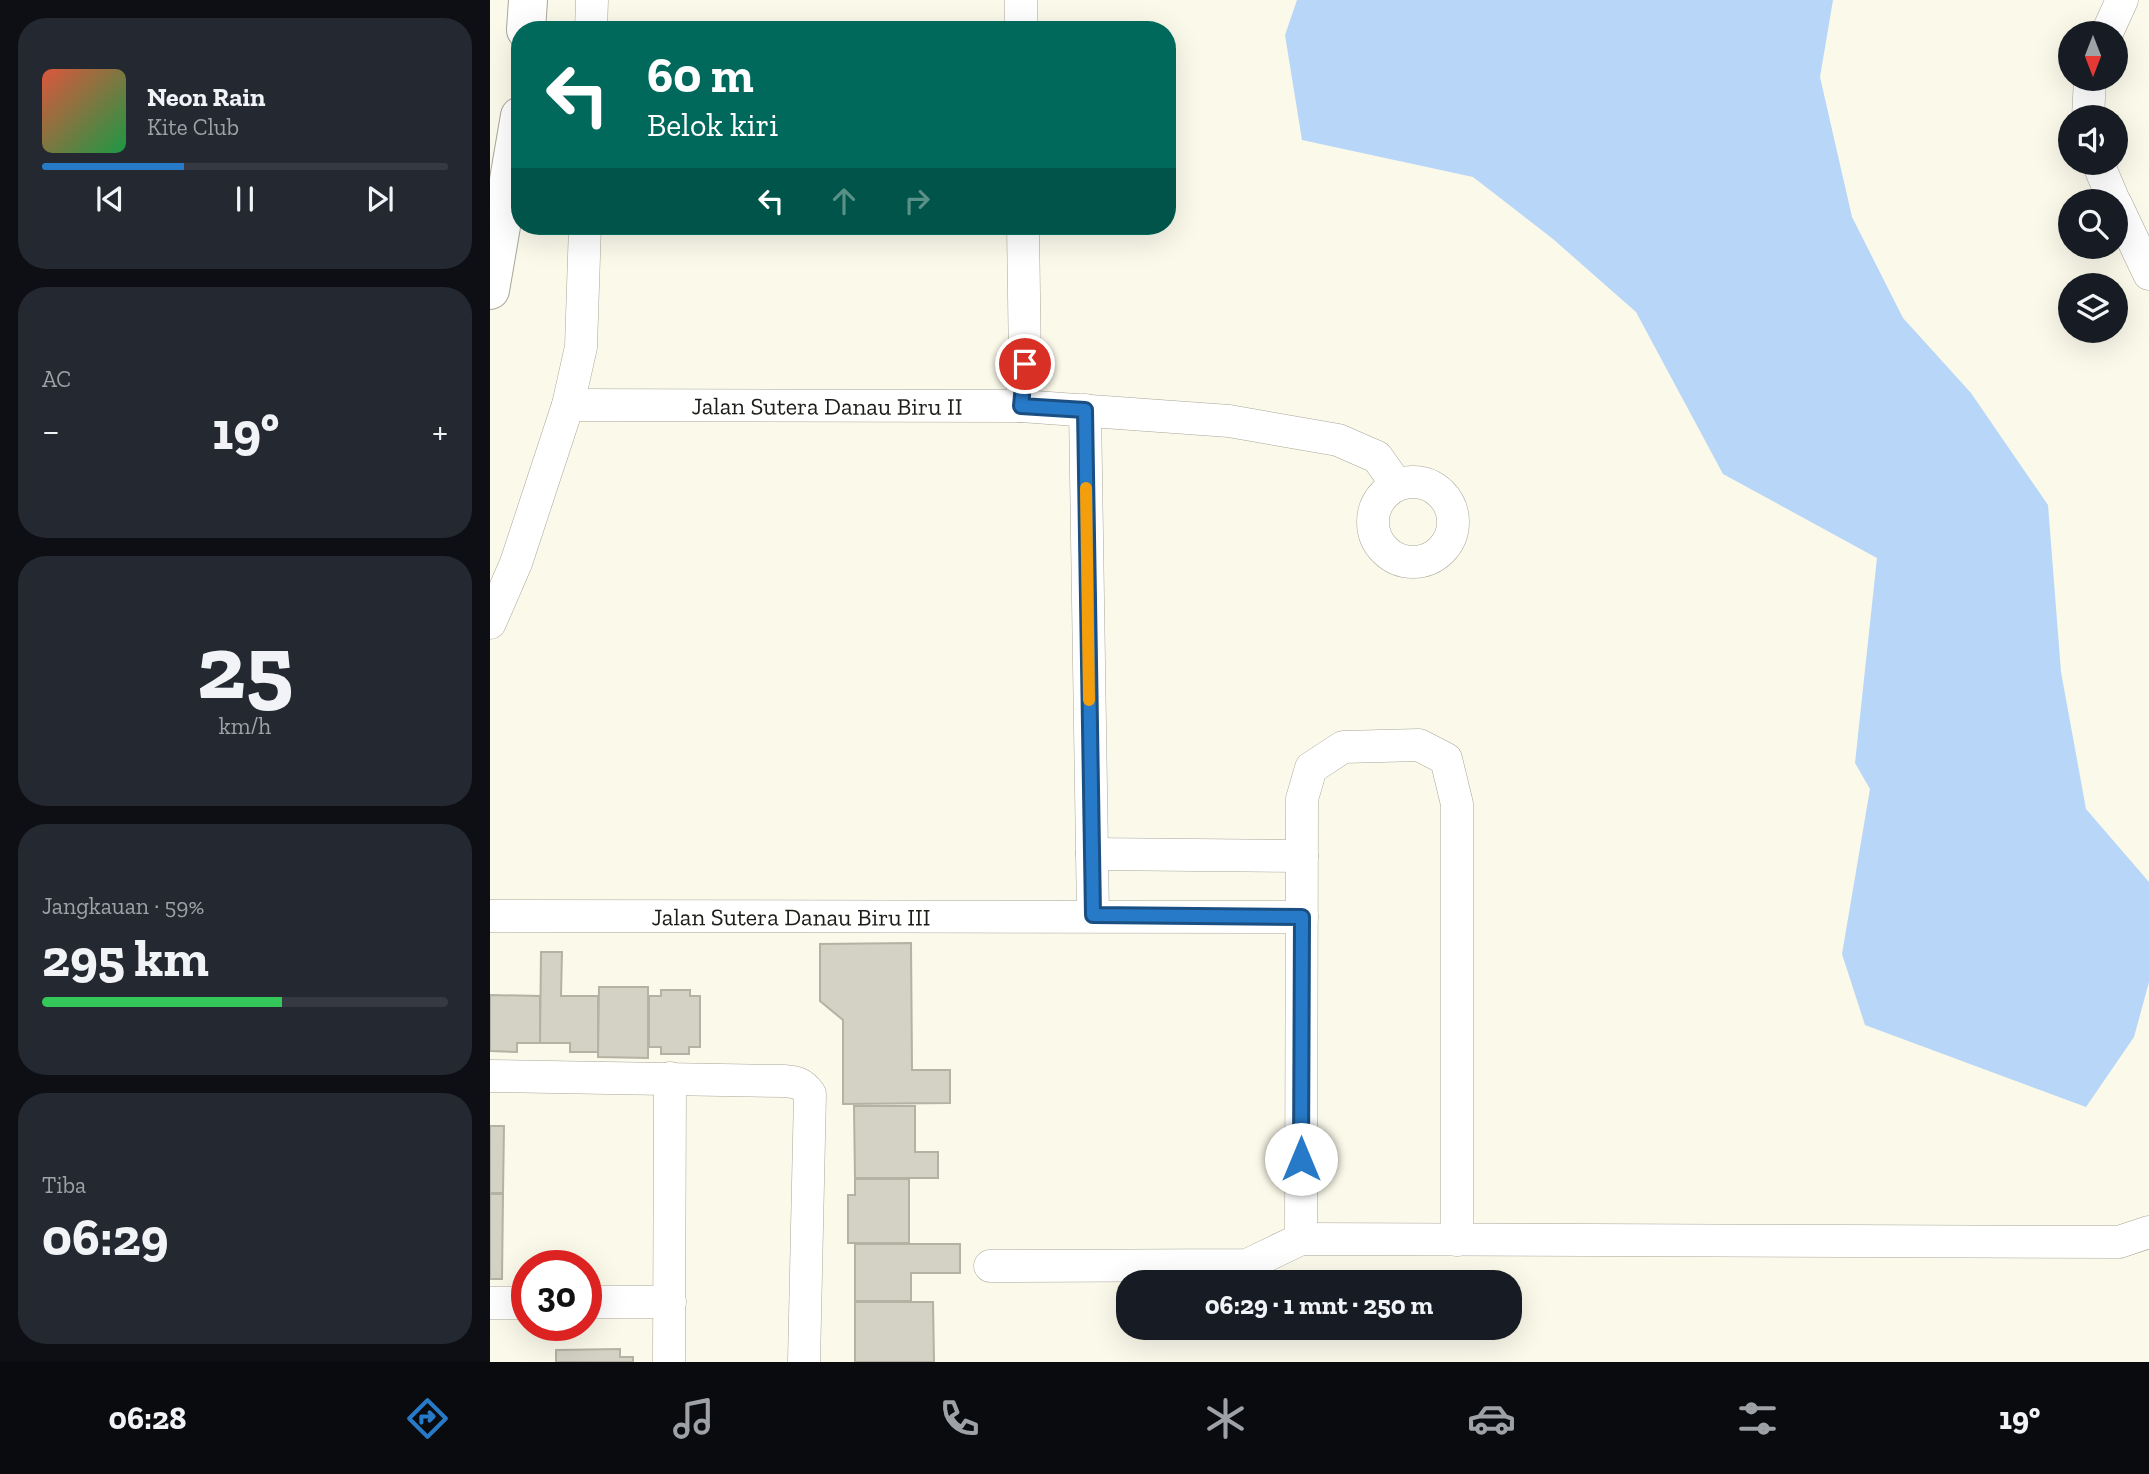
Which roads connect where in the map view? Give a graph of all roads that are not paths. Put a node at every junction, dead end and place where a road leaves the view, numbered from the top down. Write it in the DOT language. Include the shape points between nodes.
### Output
graph roads {
  1 [pos="528,0"];
  2 [pos="592,0"];
  3 [pos="1021,0"];
  4 [pos="2122,0"];
  5 [pos="527,21"];
  6 [pos="592,21"];
  7 [pos="1021,21"];
  8 [pos="2112,21"];
  9 [pos="511,168"];
  10 [pos="2128,230"];
  11 [pos="585,235"];
  12 [pos="1023,235"];
  13 [pos="2149,274"];
  14 [pos="490,290"];
  15 [pos="568,405"];
  16 [pos="1021,406"];
  17 [pos="1085,410"];
  18 [pos="1397,485"];
  19 [pos="490,623"];
  20 [pos="1092,854"];
  21 [pos="1302,856"];
  22 [pos="1093,915"];
  23 [pos="490,916"];
  24 [pos="1302,917"];
  25 [pos="490,1076"];
  26 [pos="670,1078"];
  27 [pos="2149,1231"];
  28 [pos="1301,1239"];
  29 [pos="1457,1240"];
  30 [pos="990,1266"];
  31 [pos="602,1302"];
  32 [pos="670,1302"];
  33 [pos="490,1303"];
  34 [pos="511,1303"];
  35 [pos="669,1362"];
  36 [pos="804,1362"];
  1 -- 5 [label="street"];
  2 -- 6 [label="street"];
  3 -- 7 [label="street"];
  4 -- 8 [label="street"];
  9 -- 14 [label="street"];
  10 -- 13 [label="street"];
  11 -- 15 [label="street" via="581,347"];
  12 -- 16 [label="street"];
  15 -- 16 [label="street, Jalan Sutera Danau Biru II"];
  15 -- 19 [label="street" via="516,563"];
  16 -- 17 [label="street, Jalan Sutera Danau Biru II"];
  17 -- 18 [label="street, Jalan Sutera Danau Biru II" via="1229,421 1338,440 1377,457"];
  17 -- 20 [label="street"];
  20 -- 21 [label="street"];
  20 -- 22 [label="street"];
  21 -- 24 [label="street"];
  21 -- 29 [label="street" via="1302,799 1311,768 1343,747 1419,746 1446,758 1457,804"];
  22 -- 23 [label="street, Jalan Sutera Danau Biru III"];
  22 -- 24 [label="street, Jalan Sutera Danau Biru III"];
  24 -- 28 [label="street"];
  25 -- 26 [label="street"];
  26 -- 32 [label="street"];
  26 -- 36 [label="street" via="798,1082 810,1094"];
  27 -- 29 [label="street" via="2119,1242"];
  28 -- 29 [label="street"];
  28 -- 30 [label="street" via="1247,1265"];
  31 -- 32 [label="street"];
  32 -- 35 [label="street"];
  33 -- 34 [label="street"];
}
